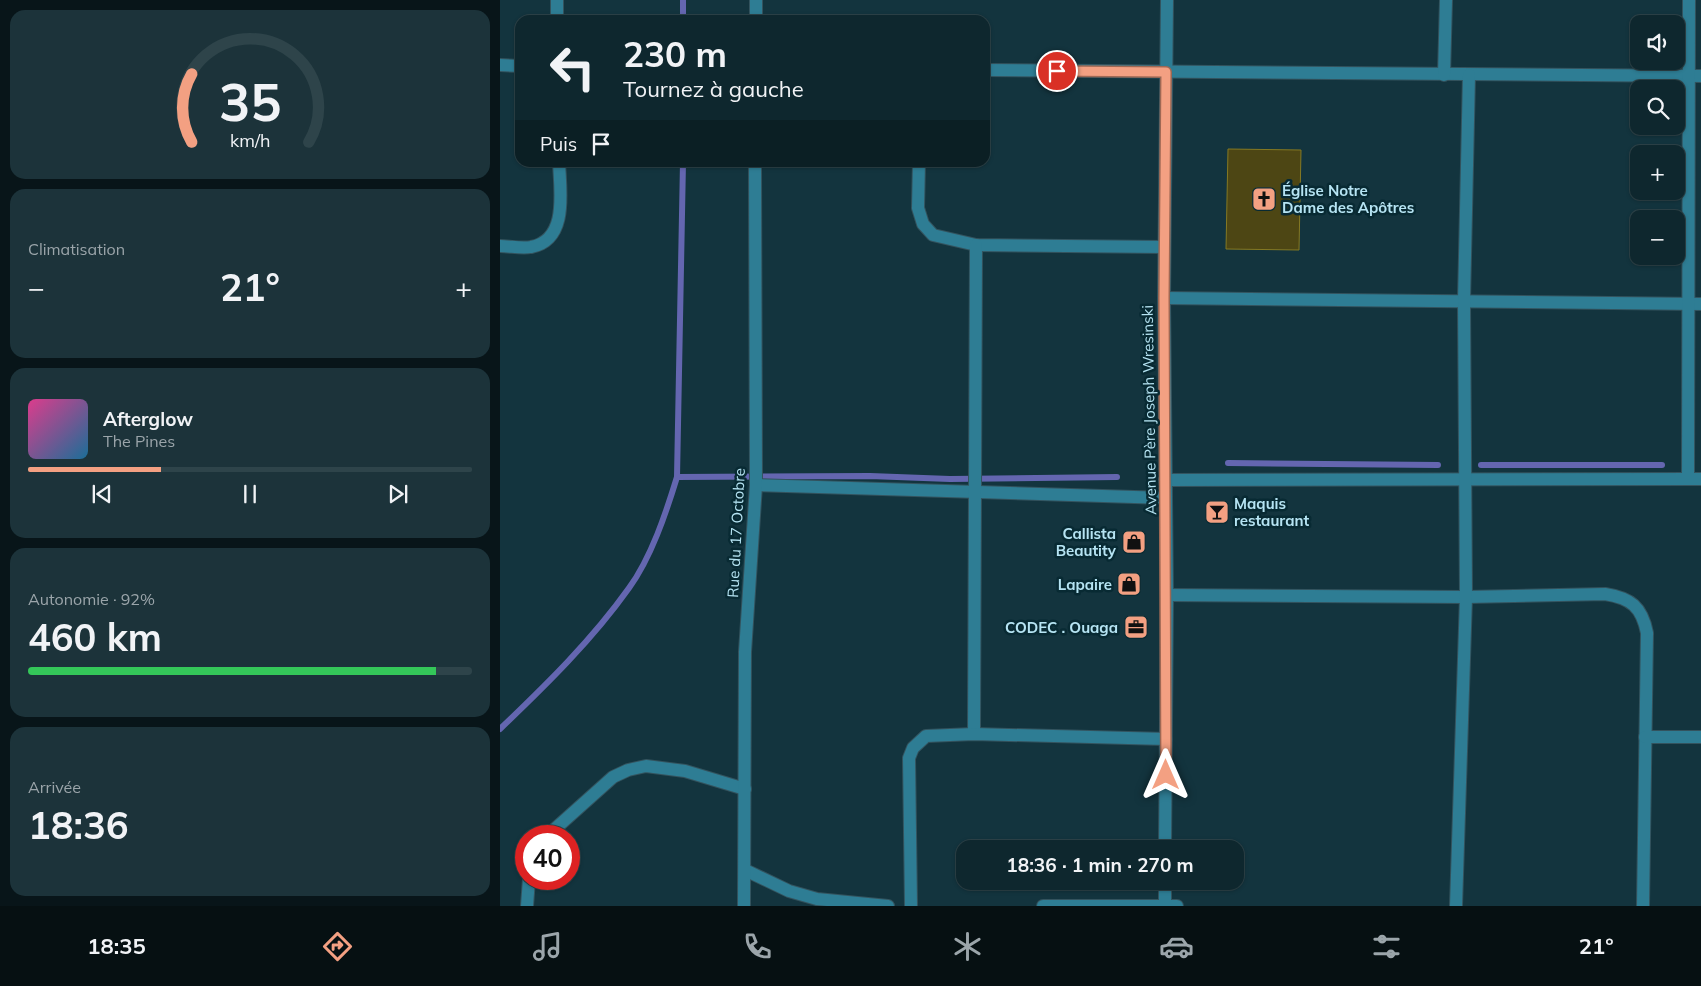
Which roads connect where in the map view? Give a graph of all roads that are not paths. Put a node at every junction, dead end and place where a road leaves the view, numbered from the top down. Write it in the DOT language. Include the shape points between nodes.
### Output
graph roads {
  1 [pos="557,0"];
  2 [pos="756,0"];
  3 [pos="1166,0"];
  4 [pos="1446,0"];
  5 [pos="1689,0"];
  6 [pos="557,15"];
  7 [pos="756,15"];
  8 [pos="500,65"];
  9 [pos="515,66"];
  10 [pos="990,70"];
  11 [pos="1166,72"];
  12 [pos="1444,75"];
  13 [pos="1469,75"];
  14 [pos="1695,76"];
  15 [pos="559,167"];
  16 [pos="755,167"];
  17 [pos="919,167"];
  18 [pos="976,244"];
  19 [pos="500,246"];
  20 [pos="1164,248"];
  21 [pos="1164,298"];
  22 [pos="1464,301"];
  23 [pos="1687,304"];
  24 [pos="1701,304"];
  25 [pos="1466,479"];
  26 [pos="1695,479"];
  27 [pos="1165,480"];
  28 [pos="756,485"];
  29 [pos="976,492"];
  30 [pos="1166,498"];
  31 [pos="1167,594"];
  32 [pos="1466,598"];
  33 [pos="974,734"];
  34 [pos="1701,737"];
  35 [pos="1645,738"];
  36 [pos="1166,739"];
  37 [pos="745,789"];
  38 [pos="559,825"];
  39 [pos="1165,840"];
  40 [pos="745,870"];
  41 [pos="528,890"];
  42 [pos="1165,890"];
  43 [pos="527,906"];
  44 [pos="744,906"];
  45 [pos="888,906"];
  46 [pos="911,906"];
  47 [pos="1043,906"];
  48 [pos="1165,906"];
  49 [pos="1177,906"];
  50 [pos="1456,906"];
  51 [pos="1643,906"];
  1 -- 6 [label="street"];
  2 -- 7 [label="street"];
  3 -- 11 [label="street, Avenue Père Joseph Wresinski"];
  4 -- 12 [label="street"];
  5 -- 14 [label="street"];
  8 -- 9 [label="street"];
  10 -- 11 [label="street"];
  11 -- 12 [label="street"];
  11 -- 20 [label="street, Avenue Père Joseph Wresinski"];
  12 -- 13 [label="street"];
  13 -- 14 [label="street"];
  13 -- 22 [label="street"];
  14 -- 23 [label="street"];
  15 -- 19 [label="street" via="561,207 558,224 545,243 530,248"];
  16 -- 28 [label="street, Rue du 17 Octobre"];
  17 -- 18 [label="street" via="918,208 923,224 933,235"];
  18 -- 20 [label="street"];
  18 -- 29 [label="street"];
  20 -- 21 [label="street, Avenue Père Joseph Wresinski"];
  21 -- 22 [label="street"];
  21 -- 27 [label="street, Avenue Père Joseph Wresinski"];
  22 -- 23 [label="street"];
  22 -- 25 [label="street"];
  23 -- 24 [label="street"];
  23 -- 26 [label="street"];
  25 -- 26 [label="street"];
  25 -- 27 [label="street"];
  25 -- 32 [label="street"];
  27 -- 30 [label="street, Avenue Père Joseph Wresinski"];
  28 -- 29 [label="street"];
  28 -- 37 [label="street, Rue du 17 Octobre" via="745,652"];
  29 -- 30 [label="street"];
  29 -- 33 [label="street"];
  30 -- 31 [label="street, Avenue Père Joseph Wresinski"];
  31 -- 32 [label="street"];
  31 -- 36 [label="street, Avenue Père Joseph Wresinski"];
  32 -- 35 [label="street" via="1605,594 1622,596 1634,604 1644,617 1647,633"];
  32 -- 50 [label="street"];
  33 -- 36 [label="street"];
  33 -- 46 [label="street" via="926,736 913,748 909,758"];
  34 -- 35 [label="street"];
  35 -- 51 [label="street"];
  36 -- 39 [label="street, Avenue Père Joseph Wresinski"];
  37 -- 38 [label="street" via="684,771 646,766 614,777"];
  37 -- 40 [label="street, Rue du 17 Octobre"];
  40 -- 44 [label="street, Rue du 17 Octobre"];
  40 -- 45 [label="street" via="816,899"];
  41 -- 43 [label="street"];
  42 -- 48 [label="street"];
  47 -- 48 [label="street"];
  48 -- 49 [label="street"];
}
